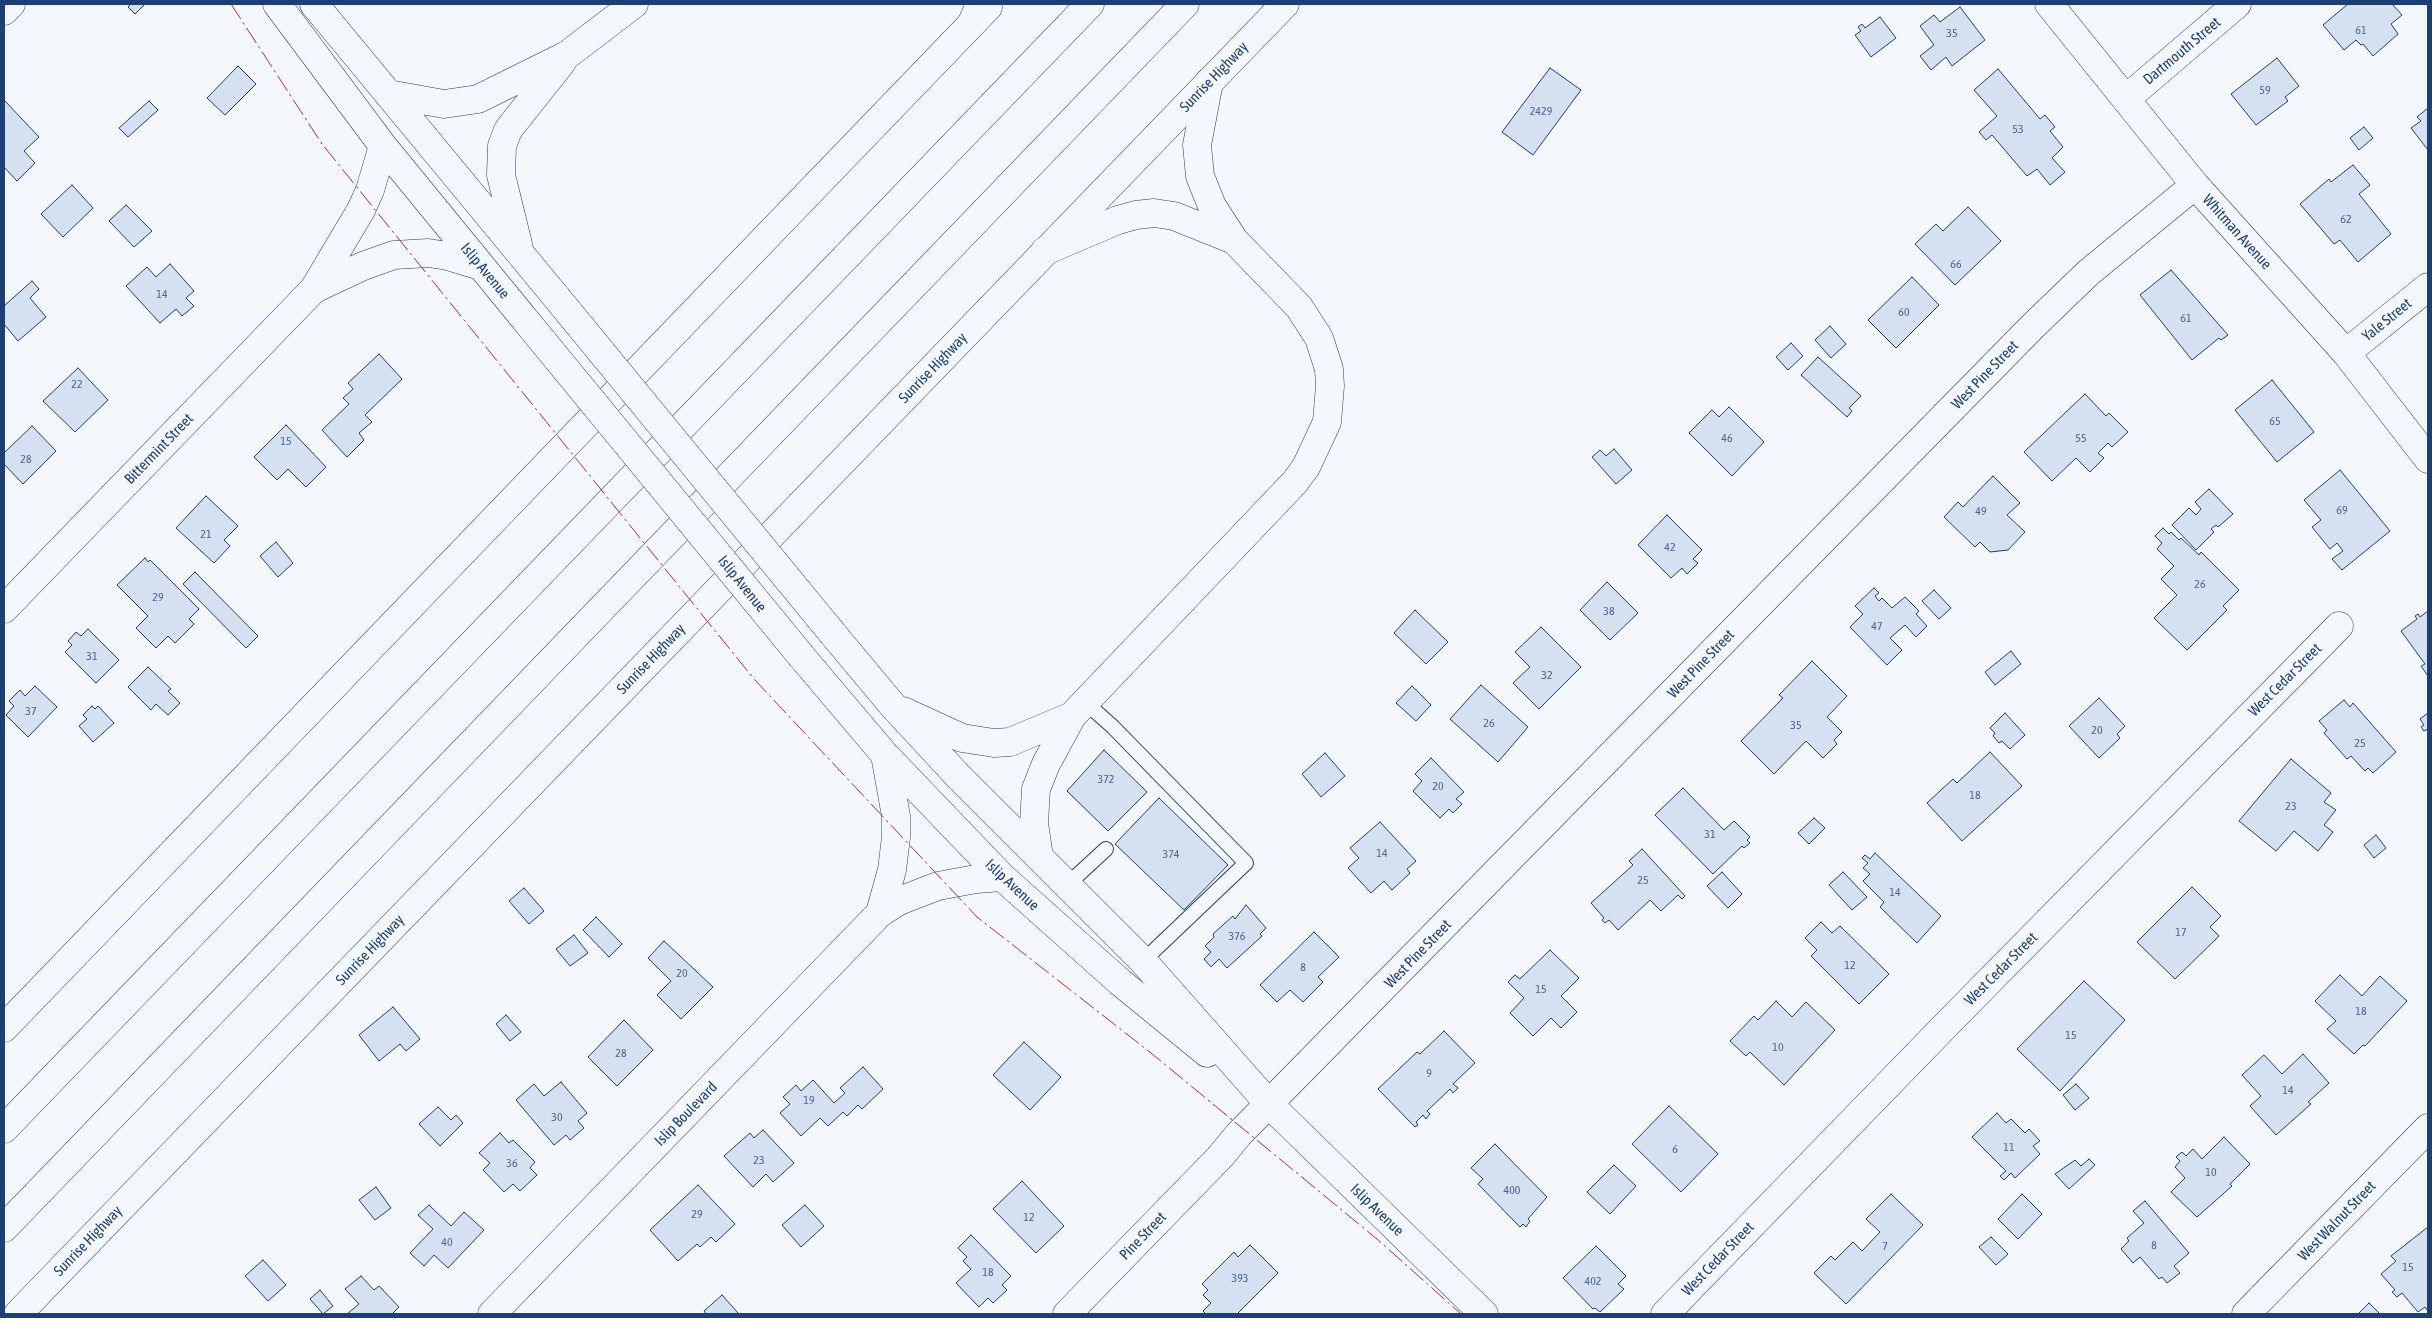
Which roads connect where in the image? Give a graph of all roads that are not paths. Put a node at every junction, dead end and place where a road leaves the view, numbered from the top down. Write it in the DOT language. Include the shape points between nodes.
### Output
graph roads {
  1 [pos="11,4"];
  2 [pos="277,4"];
  3 [pos="314,4"];
  4 [pos="634,4"];
  5 [pos="990,4"];
  6 [pos="1090,4"];
  7 [pos="1185,4"];
  8 [pos="1285,4"];
  9 [pos="2049,4"];
  10 [pos="2237,4"];
  11 [pos="4,11"];
  12 [pos="976,14"];
  13 [pos="567,55"];
  14 [pos="1209,82"];
  15 [pos="388,94"];
  16 [pos="2127,98"];
  17 [pos="383,146"];
  18 [pos="2195,185"];
  19 [pos="1234,240"];
  20 [pos="1045,252"];
  21 [pos="521,253"];
  22 [pos="481,266"];
  23 [pos="2428,287"];
  24 [pos="314,288"];
  25 [pos="2346,353"];
  26 [pos="2428,458"];
  27 [pos="4,609"];
  28 [pos="2339,626"];
  29 [pos="894,707"];
  30 [pos="1079,709"];
  31 [pos="885,755"];
  32 [pos="1106,849"];
  33 [pos="1039,857"];
  34 [pos="1002,877"];
  35 [pos="1067,885"];
  36 [pos="880,913"];
  37 [pos="1144,961"];
  38 [pos="4,1028"];
  39 [pos="1270,1105"];
  40 [pos="2428,1128"];
  41 [pos="4,1129"];
  42 [pos="1220,1157"];
  43 [pos="4,1228"];
  44 [pos="18,1314"];
  45 [pos="492,1314"];
  46 [pos="1066,1314"];
  47 [pos="1484,1314"];
  48 [pos="1665,1314"];
  49 [pos="2246,1314"];
  1 -- 11 [label="main road"];
  2 -- 17 [label="main road, Islip Avenue"];
  3 -- 15 [label="main road, Islip Avenue"];
  4 -- 13 [label="main road"];
  5 -- 12 [label="main road"];
  6 -- 41 [label="main road"];
  7 -- 43 [label="main road"];
  8 -- 14 [label="main road, Sunrise Highway"];
  9 -- 16 [label="main road, Whitman Avenue"];
  10 -- 16 [label="main road, Dartmouth Street"];
  12 -- 38 [label="main road"];
  13 -- 15 [label="main road" via="498,90 462,103 426,102"];
  13 -- 21 [label="main road" via="517,117 502,146 501,175"];
  14 -- 19 [label="main road" via="1197,145 1200,176 1212,206"];
  14 -- 20 [label="main road, Sunrise Highway"];
  15 -- 21 [label="main road, Islip Avenue"];
  16 -- 18 [label="main road, Whitman Avenue"];
  17 -- 22 [label="main road, Islip Avenue"];
  17 -- 24 [label="main road" via="370,190"];
  18 -- 25 [label="main road, Whitman Avenue"];
  18 -- 39 [label="main road, West Pine Street" via="2088,273 2033,326"];
  19 -- 20 [label="main road" via="1174,216 1154,213 1118,220"];
  19 -- 30 [label="main road" via="1299,307 1319,338 1329,369 1326,422 1306,467 1295,482"];
  20 -- 44 [label="main road, Sunrise Highway"];
  21 -- 29 [label="main road, Islip Avenue, bridge"];
  22 -- 24 [label="main road" via="428,253 394,255"];
  22 -- 31 [label="main road, Islip Avenue, bridge"];
  23 -- 25 [label="main road, Yale Street"];
  24 -- 27 [label="main road, Bittermint Street"];
  25 -- 26 [label="main road, Whitman Avenue"];
  28 -- 48 [label="main road, West Cedar Street"];
  29 -- 30 [label="main road" via="962,738 994,743 1010,742"];
  29 -- 33 [label="main road, Islip Avenue"];
  30 -- 33 [label="main road" via="1046,764 1036,789 1034,823"];
  30 -- 37 [label="lane" via="1113,727 1246,863"];
  31 -- 34 [label="main road, Islip Avenue"];
  31 -- 36 [label="main road" via="896,816 896,837 892,870"];
  32 -- 35 [label="lane"];
  33 -- 35 [label="main road, Islip Avenue"];
  34 -- 36 [label="main road" via="938,886"];
  34 -- 39 [label="main road, Islip Avenue" via="1120,982"];
  35 -- 37 [label="main road, Islip Avenue"];
  36 -- 45 [label="main road, Islip Boulevard"];
  37 -- 39 [label="main road, Islip Avenue"];
  39 -- 42 [label="main road, West Pine Street"];
  39 -- 47 [label="main road, Islip Avenue"];
  40 -- 49 [label="main road, West Walnut Street"];
  42 -- 46 [label="main road, Pine Street"];
}
